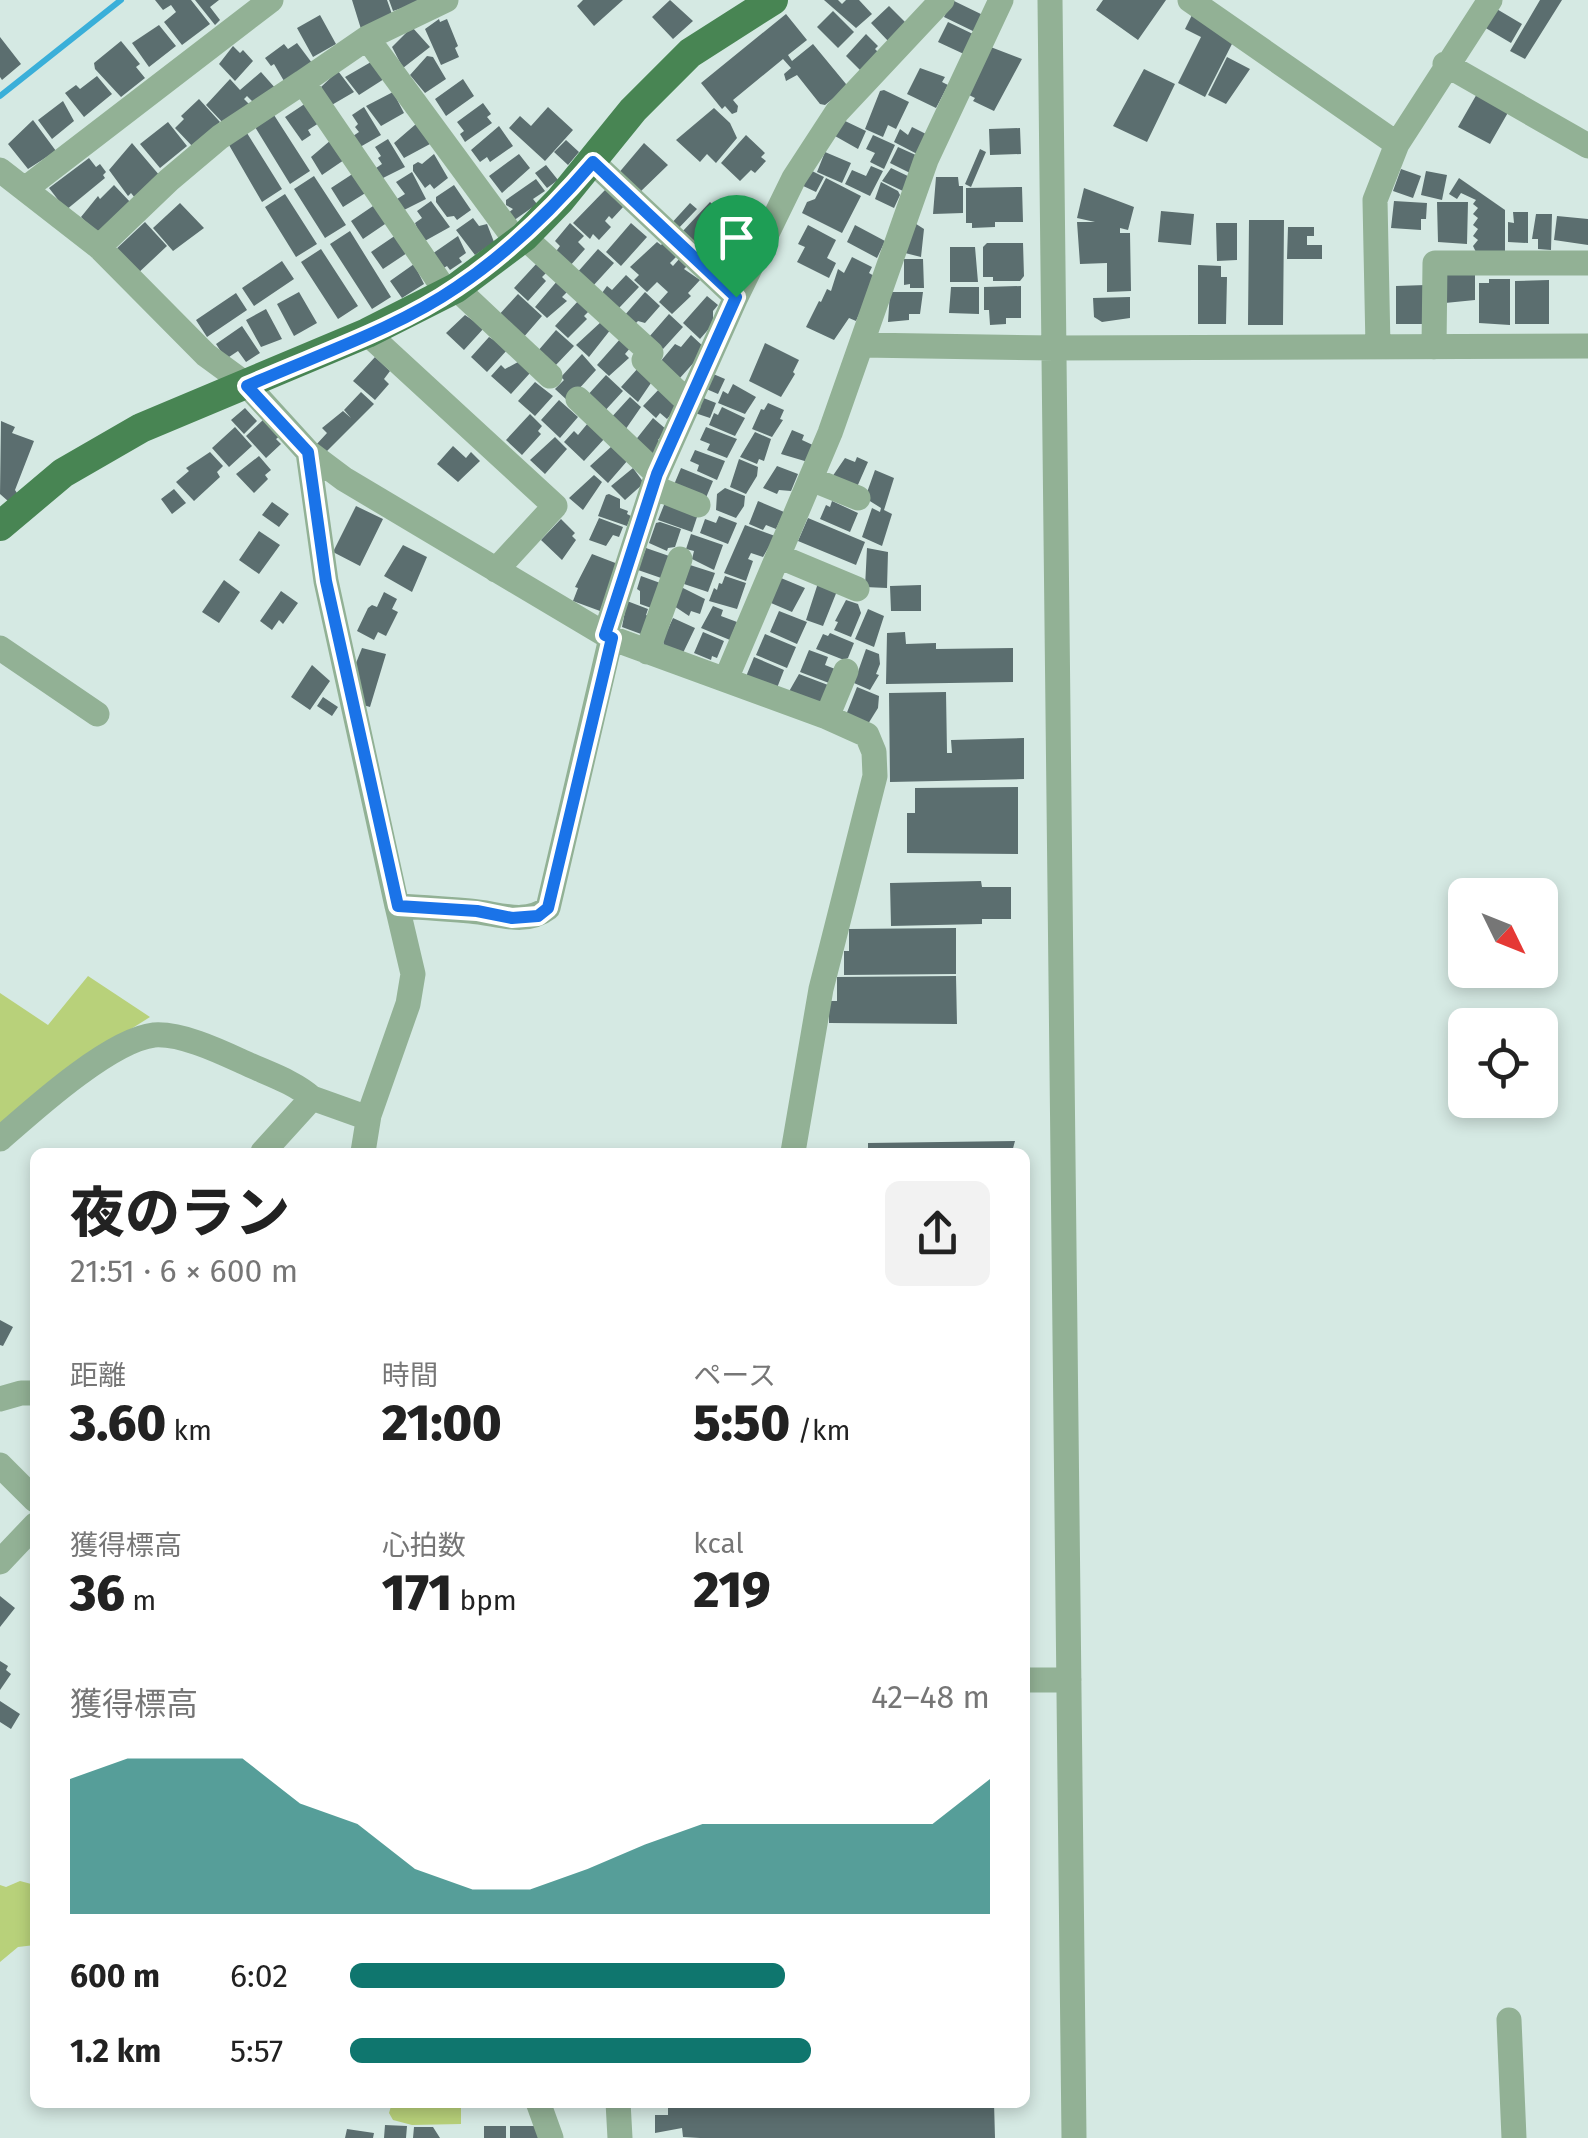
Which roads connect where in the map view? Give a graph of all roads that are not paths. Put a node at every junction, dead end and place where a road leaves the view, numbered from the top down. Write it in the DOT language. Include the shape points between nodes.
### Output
graph roads {
  1 [pos="271,0"];
  2 [pos="446,0"];
  3 [pos="773,0"];
  4 [pos="942,0"];
  5 [pos="1001,0"];
  6 [pos="1050,0"];
  7 [pos="1190,0"];
  8 [pos="1490,0"];
  9 [pos="368,38"];
  10 [pos="1445,64"];
  11 [pos="302,82"];
  12 [pos="1397,144"];
  13 [pos="1588,146"];
  14 [pos="593,162"];
  15 [pos="0,170"];
  16 [pos="25,189"];
  17 [pos="520,240"];
  18 [pos="99,247"];
  19 [pos="1588,263"];
  20 [pos="452,291"];
  21 [pos="736,297"];
  22 [pos="367,333"];
  23 [pos="862,345"];
  24 [pos="1588,346"];
  25 [pos="1378,347"];
  26 [pos="1434,347"];
  27 [pos="1054,348"];
  28 [pos="550,376"];
  29 [pos="247,386"];
  30 [pos="578,399"];
  31 [pos="688,403"];
  32 [pos="308,452"];
  33 [pos="810,479"];
  34 [pos="655,480"];
  35 [pos="858,498"];
  36 [pos="698,505"];
  37 [pos="0,526"];
  38 [pos="778,556"];
  39 [pos="680,559"];
  40 [pos="496,570"];
  41 [pos="857,589"];
  42 [pos="608,636"];
  43 [pos="0,648"];
  44 [pos="647,652"];
  45 [pos="846,671"];
  46 [pos="726,679"];
  47 [pos="97,714"];
  48 [pos="827,717"];
  49 [pos="398,906"];
  50 [pos="312,1098"];
  51 [pos="368,1118"];
  52 [pos="0,1139"];
  53 [pos="267,1148"];
  54 [pos="364,1148"];
  55 [pos="794,1148"];
  56 [pos="30,1393"];
  57 [pos="0,1399"];
  58 [pos="0,1465"];
  59 [pos="30,1495"];
  60 [pos="30,1530"];
  61 [pos="0,1562"];
  62 [pos="1030,1680"];
  63 [pos="1069,1680"];
  64 [pos="1509,2020"];
  65 [pos="540,2108"];
  66 [pos="618,2108"];
  67 [pos="551,2138"];
  68 [pos="620,2138"];
  69 [pos="1074,2138"];
  70 [pos="1514,2138"];
  1 -- 16 [label="street"];
  2 -- 9 [label="street"];
  3 -- 14 [label="main road" via="690,52"];
  4 -- 21 [label="street" via="837,112 794,178"];
  5 -- 23 [label="street" via="926,160"];
  6 -- 27 [label="street"];
  7 -- 12 [label="street"];
  8 -- 10 [label="street"];
  9 -- 11 [label="street"];
  9 -- 17 [label="street"];
  10 -- 12 [label="street"];
  10 -- 13 [label="street"];
  11 -- 18 [label="street" via="168,180"];
  11 -- 20 [label="street"];
  12 -- 25 [label="street" via="1375,200"];
  14 -- 17 [label="main road"];
  14 -- 21 [label="street"];
  15 -- 16 [label="street"];
  16 -- 18 [label="street"];
  17 -- 20 [label="main road"];
  17 -- 31 [label="street" via="652,353 644,360"];
  18 -- 29 [label="street" via="206,355"];
  19 -- 26 [label="street" via="1435,263"];
  20 -- 22 [label="main road"];
  20 -- 28 [label="street"];
  21 -- 31 [label="street"];
  22 -- 29 [label="main road"];
  22 -- 40 [label="street" via="555,506"];
  23 -- 27 [label="street"];
  23 -- 33 [label="street"];
  24 -- 26 [label="street"];
  25 -- 26 [label="street"];
  25 -- 27 [label="street"];
  27 -- 63 [label="street"];
  29 -- 32 [label="street"];
  29 -- 37 [label="main road" via="141,428 63,473"];
  30 -- 34 [label="street"];
  31 -- 34 [label="street"];
  32 -- 40 [label="street"];
  32 -- 49 [label="street" via="326,581"];
  33 -- 35 [label="street"];
  33 -- 38 [label="street"];
  34 -- 36 [label="street"];
  34 -- 42 [label="street"];
  38 -- 41 [label="street"];
  38 -- 46 [label="street"];
  39 -- 44 [label="street"];
  40 -- 42 [label="street"];
  42 -- 44 [label="street"];
  42 -- 49 [label="street" via="548,908 538,916 512,918"];
  43 -- 47 [label="street"];
  44 -- 46 [label="street"];
  45 -- 48 [label="street"];
  46 -- 48 [label="street"];
  48 -- 55 [label="street" via="868,735 875,776 821,989"];
  49 -- 51 [label="street" via="413,974"];
  50 -- 51 [label="street"];
  50 -- 52 [label="street" via="224,1054 155,1035 81,1071"];
  50 -- 53 [label="street"];
  51 -- 54 [label="street"];
  56 -- 57 [label="street"];
  58 -- 59 [label="street"];
  60 -- 61 [label="street"];
  62 -- 63 [label="street"];
  63 -- 69 [label="street"];
  64 -- 70 [label="street"];
  65 -- 67 [label="street"];
  66 -- 68 [label="street"];
}
